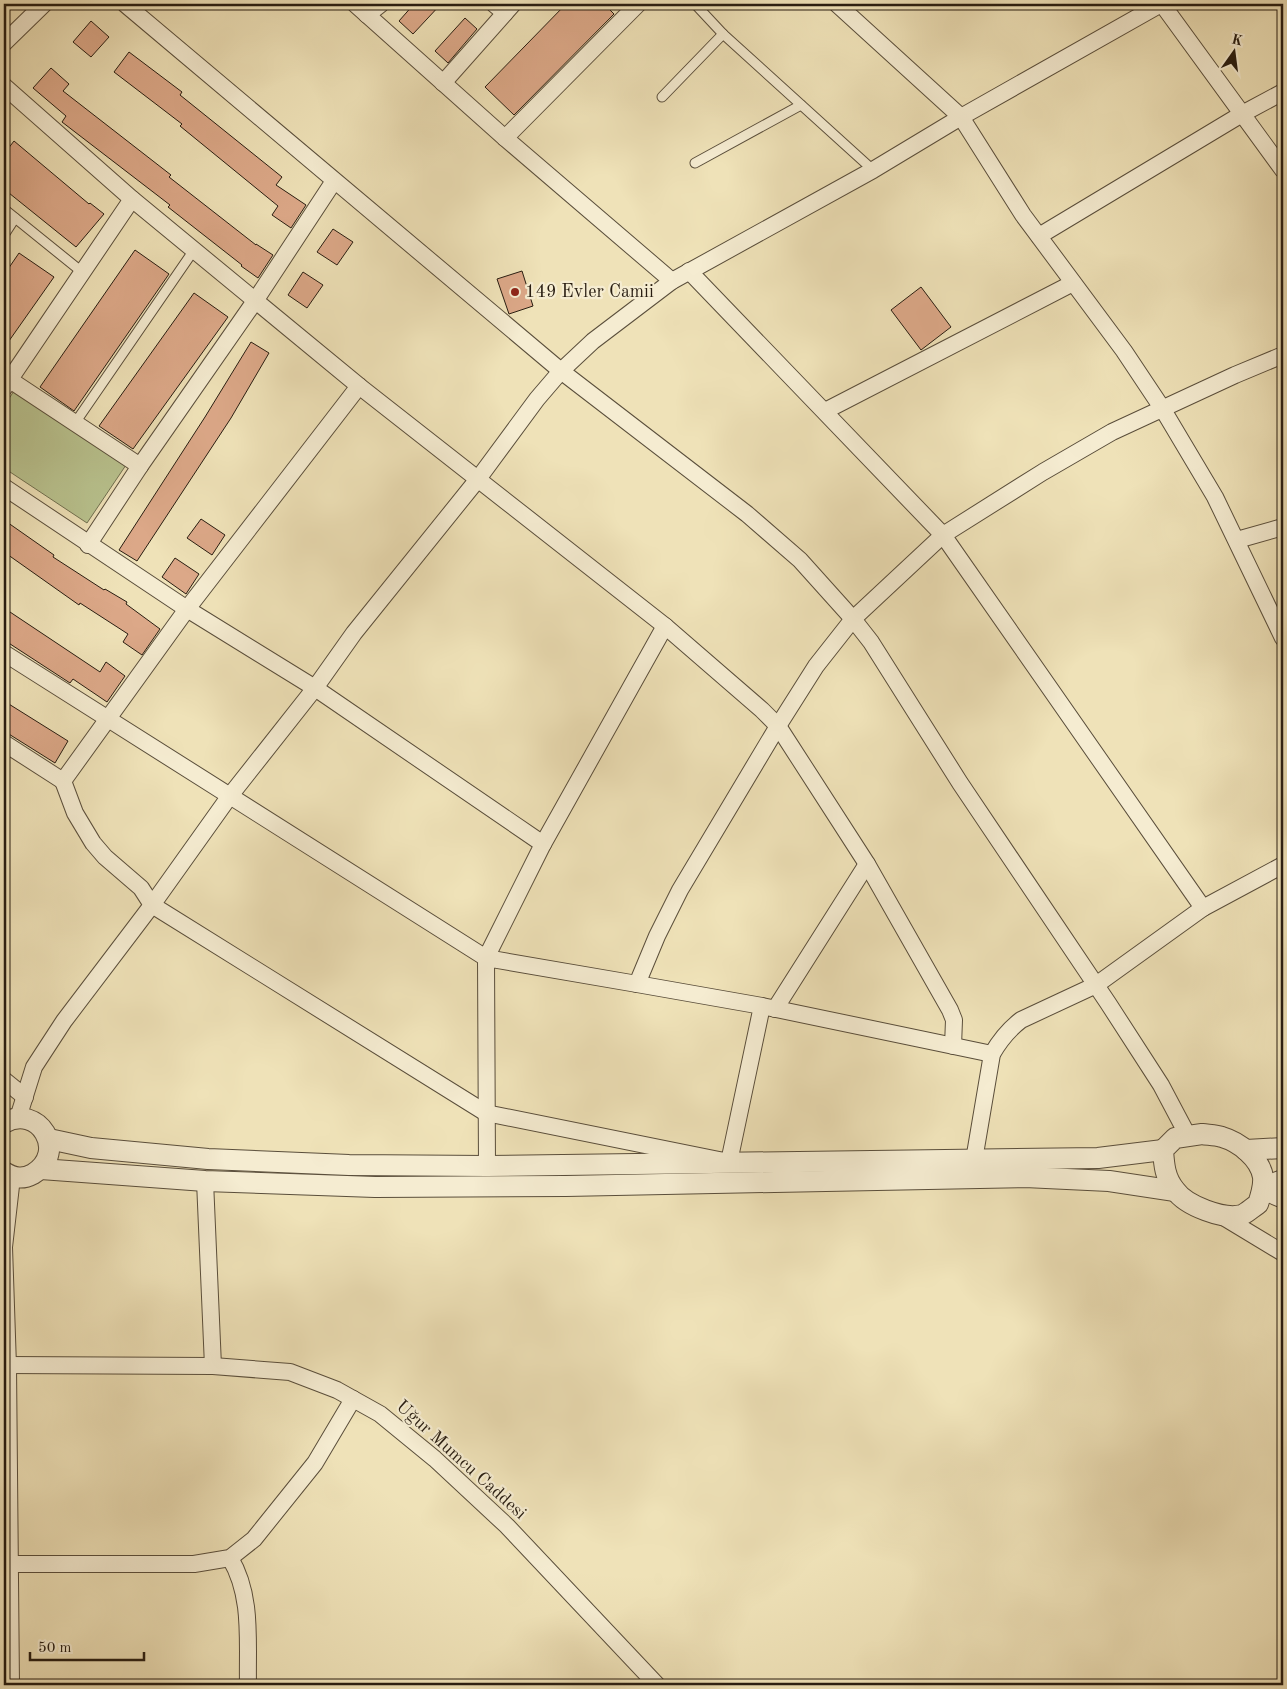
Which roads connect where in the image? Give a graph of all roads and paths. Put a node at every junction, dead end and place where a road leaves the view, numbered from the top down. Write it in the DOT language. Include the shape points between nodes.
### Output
graph roads {
  1 [pos="44,4"];
  2 [pos="125,4"];
  3 [pos="356,4"];
  4 [pos="381,4"];
  5 [pos="638,4"];
  6 [pos="695,4"];
  7 [pos="837,4"];
  8 [pos="1161,4"];
  9 [pos="504,7"];
  10 [pos="367,15"];
  11 [pos="723,34"];
  12 [pos="4,43"];
  13 [pos="443,83"];
  14 [pos="4,86"];
  15 [pos="1283,92"];
  16 [pos="662,97"];
  17 [pos="801,106"];
  18 [pos="1242,114"];
  19 [pos="961,118"];
  20 [pos="505,138"];
  21 [pos="695,163"];
  22 [pos="873,170"];
  23 [pos="1283,170"];
  24 [pos="334,181"];
  25 [pos="132,199"];
  26 [pos="4,209"];
  27 [pos="15,218"];
  28 [pos="4,235"];
  29 [pos="1039,236"];
  30 [pos="194,250"];
  31 [pos="689,271"];
  32 [pos="82,272"];
  33 [pos="672,282"];
  34 [pos="1073,283"];
  35 [pos="255,301"];
  36 [pos="1283,355"];
  37 [pos="561,371"];
  38 [pos="6,381"];
  39 [pos="358,386"];
  40 [pos="1162,408"];
  41 [pos="826,411"];
  42 [pos="75,424"];
  43 [pos="140,466"];
  44 [pos="478,478"];
  45 [pos="4,487"];
  46 [pos="1283,527"];
  47 [pos="944,535"];
  48 [pos="1237,540"];
  49 [pos="88,544"];
  50 [pos="187,609"];
  51 [pos="853,619"];
  52 [pos="665,626"];
  53 [pos="1283,638"];
  54 [pos="4,653"];
  55 [pos="315,688"];
  56 [pos="108,718"];
  57 [pos="778,726"];
  58 [pos="4,743"];
  59 [pos="63,781"];
  60 [pos="230,796"];
  61 [pos="543,844"];
  62 [pos="867,864"];
  63 [pos="1283,865"];
  64 [pos="152,906"];
  65 [pos="1203,908"];
  66 [pos="486,958"];
  67 [pos="637,984"];
  68 [pos="1096,985"];
  69 [pos="769,1007"];
  70 [pos="953,1046"];
  71 [pos="992,1054"];
  72 [pos="4,1080"];
  73 [pos="25,1097"];
  74 [pos="486,1113"];
  75 [pos="11,1120"];
  76 [pos="1188,1136"];
  77 [pos="49,1139"];
  78 [pos="1283,1148"];
  79 [pos="1163,1150"];
  80 [pos="1246,1150"];
  81 [pos="974,1160"];
  82 [pos="729,1162"];
  83 [pos="487,1166"];
  84 [pos="41,1169"];
  85 [pos="8,1175"];
  86 [pos="205,1180"];
  87 [pos="1283,1180"];
  88 [pos="1262,1189"];
  89 [pos="1175,1192"];
  90 [pos="1283,1200"];
  91 [pos="1220,1215"];
  92 [pos="1283,1254"];
  93 [pos="6,1366"];
  94 [pos="213,1366"];
  95 [pos="353,1399"];
  96 [pos="230,1558"];
  97 [pos="7,1564"];
  98 [pos="8,1685"];
  99 [pos="248,1685"];
  100 [pos="657,1685"];
  1 -- 12 [label="street"];
  2 -- 24 [label="street"];
  3 -- 10 [label="street"];
  4 -- 10 [label="street"];
  5 -- 20 [label="street"];
  6 -- 11 [label="lane"];
  7 -- 19 [label="street"];
  8 -- 18 [label="street"];
  8 -- 19 [label="street"];
  9 -- 13 [label="street"];
  10 -- 13 [label="street"];
  11 -- 16 [label="lane"];
  11 -- 17 [label="lane"];
  13 -- 20 [label="street"];
  14 -- 25 [label="street"];
  15 -- 18 [label="street"];
  17 -- 21 [label="lane"];
  17 -- 22 [label="lane"];
  18 -- 23 [label="street"];
  18 -- 29 [label="street"];
  19 -- 22 [label="street"];
  19 -- 29 [label="street"];
  20 -- 33 [label="street"];
  22 -- 31 [label="street"];
  24 -- 35 [label="street"];
  24 -- 37 [label="street"];
  25 -- 30 [label="street"];
  25 -- 32 [label="street"];
  26 -- 27 [label="lane"];
  27 -- 28 [label="lane"];
  27 -- 32 [label="lane"];
  29 -- 34 [label="street"];
  30 -- 35 [label="street"];
  30 -- 42 [label="lane"];
  31 -- 33 [label="street"];
  31 -- 41 [label="street"];
  32 -- 38 [label="street"];
  33 -- 37 [label="street" via="593,341"];
  34 -- 40 [label="street"];
  34 -- 41 [label="street"];
  35 -- 39 [label="street"];
  35 -- 43 [label="street"];
  36 -- 40 [label="street"];
  37 -- 44 [label="street"];
  37 -- 51 [label="street" via="747,514 800,560"];
  38 -- 42 [label="street"];
  39 -- 44 [label="street"];
  39 -- 50 [label="street"];
  40 -- 47 [label="street" via="1078,451"];
  40 -- 48 [label="street"];
  41 -- 47 [label="street"];
  42 -- 43 [label="street"];
  43 -- 49 [label="street"];
  44 -- 52 [label="street"];
  44 -- 55 [label="street" via="354,633"];
  45 -- 49 [label="street"];
  46 -- 48 [label="street"];
  47 -- 51 [label="street"];
  47 -- 65 [label="street"];
  48 -- 53 [label="street"];
  49 -- 50 [label="street"];
  50 -- 55 [label="street"];
  50 -- 56 [label="street"];
  51 -- 57 [label="street" via="816,666"];
  51 -- 68 [label="street"];
  52 -- 57 [label="street"];
  52 -- 61 [label="street"];
  54 -- 56 [label="street"];
  55 -- 60 [label="street"];
  55 -- 61 [label="street"];
  56 -- 59 [label="street"];
  56 -- 60 [label="street"];
  57 -- 62 [label="street"];
  57 -- 67 [label="street" via="680,890"];
  58 -- 59 [label="street"];
  59 -- 64 [label="street" via="75,814 94,843 141,888"];
  60 -- 64 [label="street"];
  60 -- 66 [label="street"];
  61 -- 66 [label="street"];
  62 -- 69 [label="street"];
  62 -- 70 [label="street" via="950,1010 954,1020"];
  63 -- 65 [label="street"];
  64 -- 73 [label="street" via="64,1021 34,1066"];
  64 -- 74 [label="street"];
  65 -- 68 [label="street"];
  66 -- 67 [label="street"];
  66 -- 74 [label="street"];
  67 -- 69 [label="street"];
  68 -- 71 [label="street" via="1021,1020 1000,1039"];
  68 -- 76 [label="street" via="1161,1086"];
  69 -- 70 [label="street"];
  69 -- 82 [label="street"];
  70 -- 71 [label="street"];
  71 -- 81 [label="street"];
  72 -- 73 [label="street"];
  73 -- 75 [label="street"];
  74 -- 82 [label="street"];
  74 -- 83 [label="street"];
  75 -- 77 [label="street" via="26,1118 40,1126"];
  76 -- 79 [label="street" via="1175,1138"];
  76 -- 80 [label="street" via="1223,1137"];
  77 -- 83 [label="street" via="91,1148 208,1159"];
  77 -- 84 [label="street" via="49,1155"];
  78 -- 80 [label="street"];
  79 -- 81 [label="street" via="1098,1158"];
  79 -- 89 [label="street" via="1164,1171"];
  80 -- 88 [label="street" via="1260,1166"];
  81 -- 82 [label="street"];
  82 -- 83 [label="street"];
  84 -- 85 [label="street" via="28,1177"];
  84 -- 86 [label="street"];
  85 -- 93 [label="street" via="4,1247"];
  86 -- 89 [label="street" via="375,1187 1025,1177 1108,1181"];
  86 -- 94 [label="street"];
  87 -- 88 [label="street"];
  88 -- 90 [label="street"];
  88 -- 91 [label="street" via="1258,1204 1243,1214"];
  89 -- 91 [label="street" via="1188,1202"];
  91 -- 92 [label="street"];
  93 -- 94 [label="street, Uğur Mumcu Caddesi"];
  93 -- 97 [label="street"];
  94 -- 95 [label="street, Uğur Mumcu Caddesi" via="290,1372"];
  95 -- 96 [label="street" via="315,1463 254,1539"];
  95 -- 100 [label="street, Uğur Mumcu Caddesi" via="380,1414 500,1519"];
  96 -- 97 [label="street" via="194,1564"];
  96 -- 99 [label="street" via="246,1600"];
  97 -- 98 [label="street"];
}
